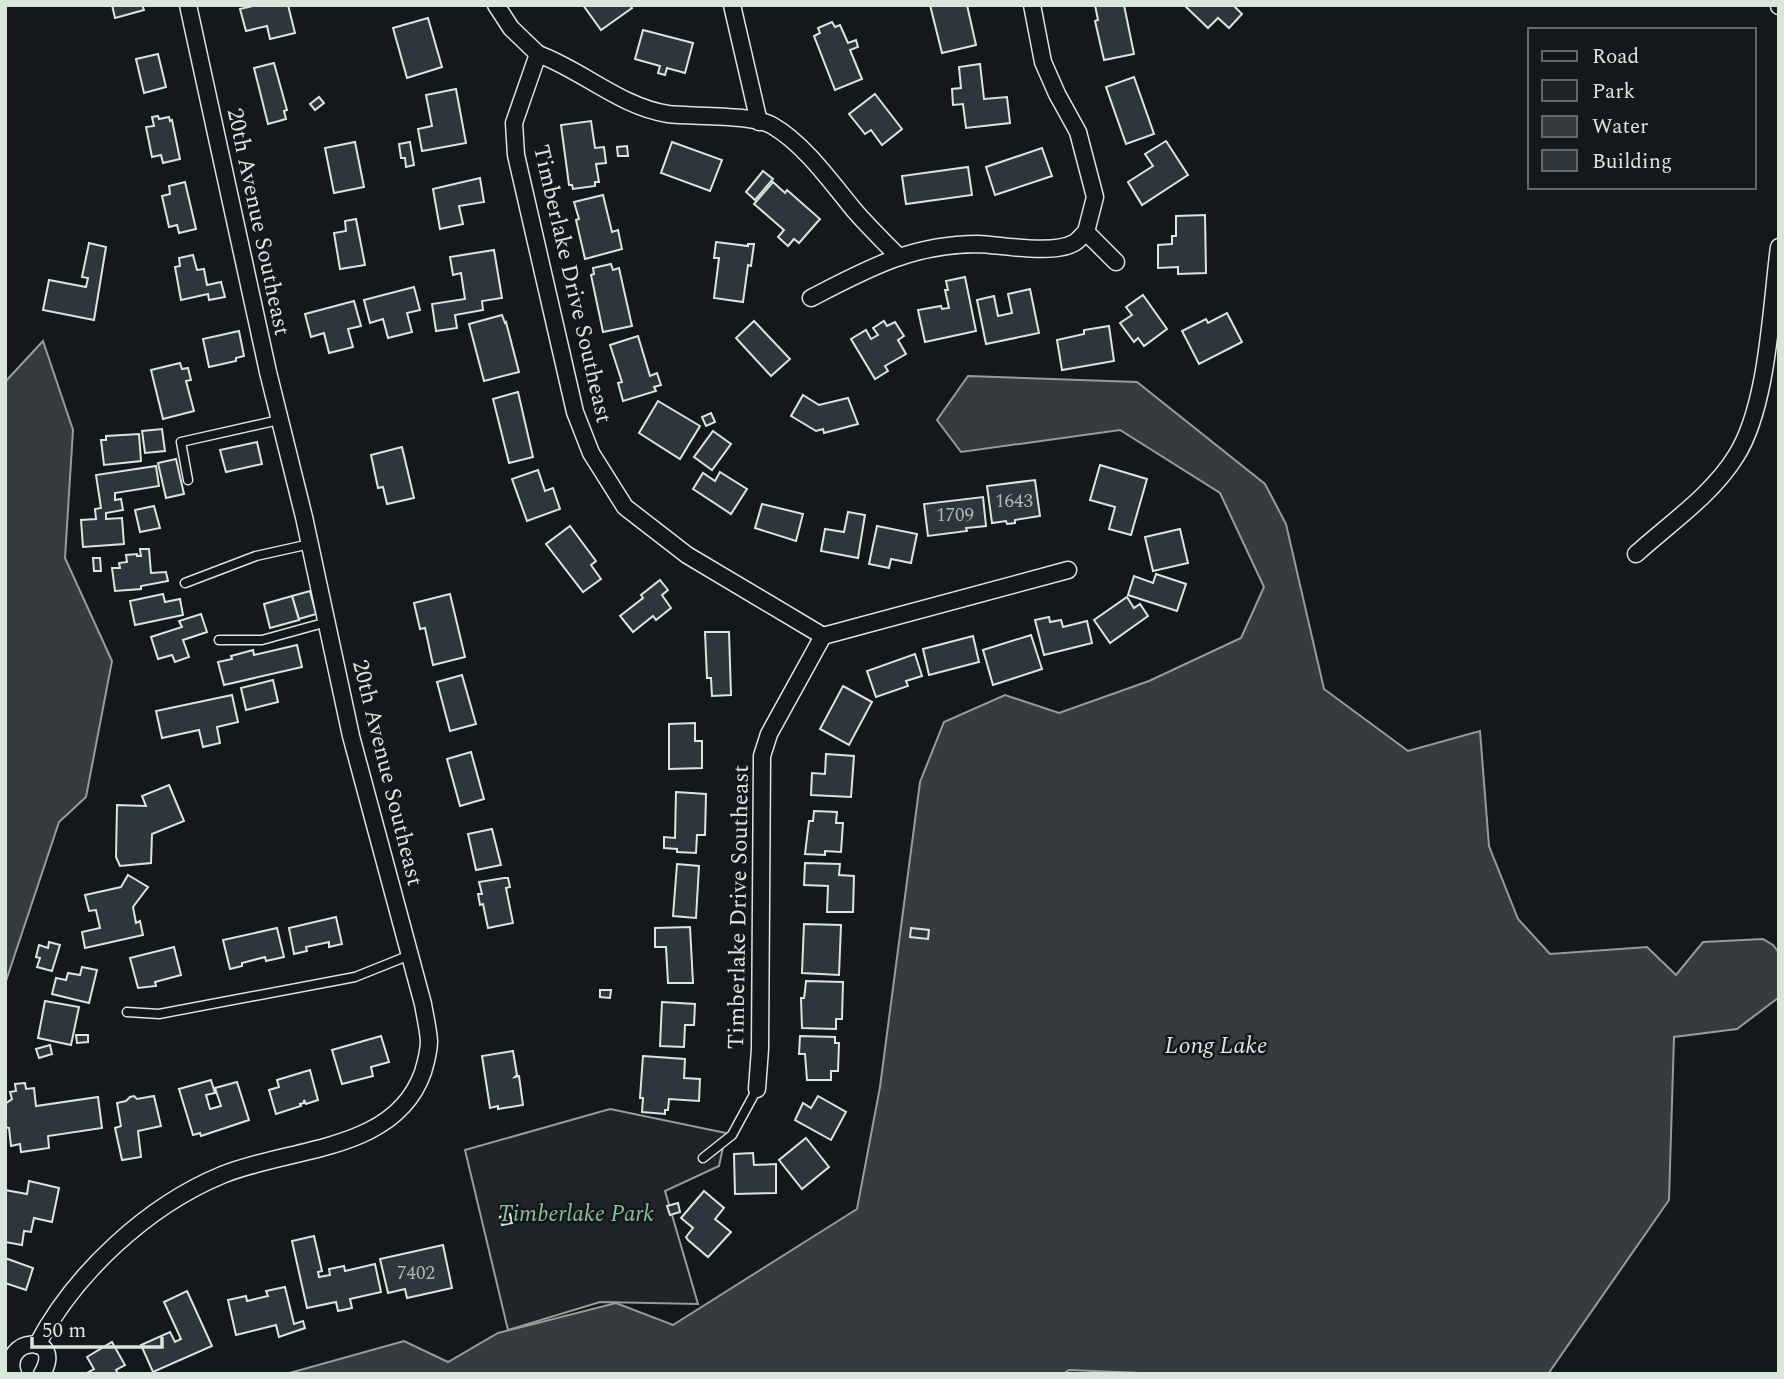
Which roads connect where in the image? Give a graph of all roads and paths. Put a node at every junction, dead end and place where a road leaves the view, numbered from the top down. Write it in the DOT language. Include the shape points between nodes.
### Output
graph roads {
  1 [pos="188,5"];
  2 [pos="496,5"];
  3 [pos="732,5"];
  4 [pos="1032,5"];
  5 [pos="538,54"];
  6 [pos="759,122"];
  7 [pos="1086,232"];
  8 [pos="1779,247"];
  9 [pos="898,256"];
  10 [pos="1116,262"];
  11 [pos="811,298"];
  12 [pos="279,420"];
  13 [pos="188,480"];
  14 [pos="310,544"];
  15 [pos="1636,554"];
  16 [pos="1068,570"];
  17 [pos="185,583"];
  18 [pos="327,622"];
  19 [pos="823,636"];
  20 [pos="219,640"];
  21 [pos="410,955"];
  22 [pos="127,1012"];
  23 [pos="757,1089"];
  24 [pos="703,1158"];
  25 [pos="37,1345"];
  26 [pos="13,1374"];
  27 [pos="42,1374"];
  1 -- 12 [label="street, 20th Avenue Southeast"];
  2 -- 5 [label="street" via="511,28"];
  3 -- 6 [label="street"];
  4 -- 7 [label="street" via="1043,62 1078,132 1095,197"];
  5 -- 6 [label="street" via="628,101 664,113"];
  5 -- 19 [label="street, Timberlake Drive Southeast" via="514,123 516,155 575,412 591,453 625,507 646,525 687,555"];
  6 -- 9 [label="street" via="772,124 824,172"];
  7 -- 9 [label="street" via="1073,244 1052,248 978,244 941,246"];
  7 -- 10 [label="street"];
  8 -- 15 [label="street" via="1761,390 1749,430 1735,458 1709,489"];
  9 -- 11 [label="street"];
  12 -- 13 [label="lane" via="181,442"];
  12 -- 14 [label="street, 20th Avenue Southeast"];
  14 -- 17 [label="lane" via="256,556"];
  14 -- 18 [label="street, 20th Avenue Southeast"];
  16 -- 19 [label="street"];
  18 -- 20 [label="lane" via="262,640"];
  18 -- 21 [label="street, 20th Avenue Southeast" via="358,764"];
  19 -- 23 [label="street, Timberlake Drive Southeast" via="769,734 762,756"];
  21 -- 22 [label="lane" via="355,977 159,1014"];
  21 -- 25 [label="street, 20th Avenue Southeast" via="429,1042 418,1084 397,1112 355,1137 224,1174 187,1192 143,1222 80,1280"];
  23 -- 24 [label="lane" via="732,1135"];
  25 -- 26 [label="street" via="24,1343 13,1350 9,1362"];
  25 -- 27 [label="street" via="47,1361"];
}
